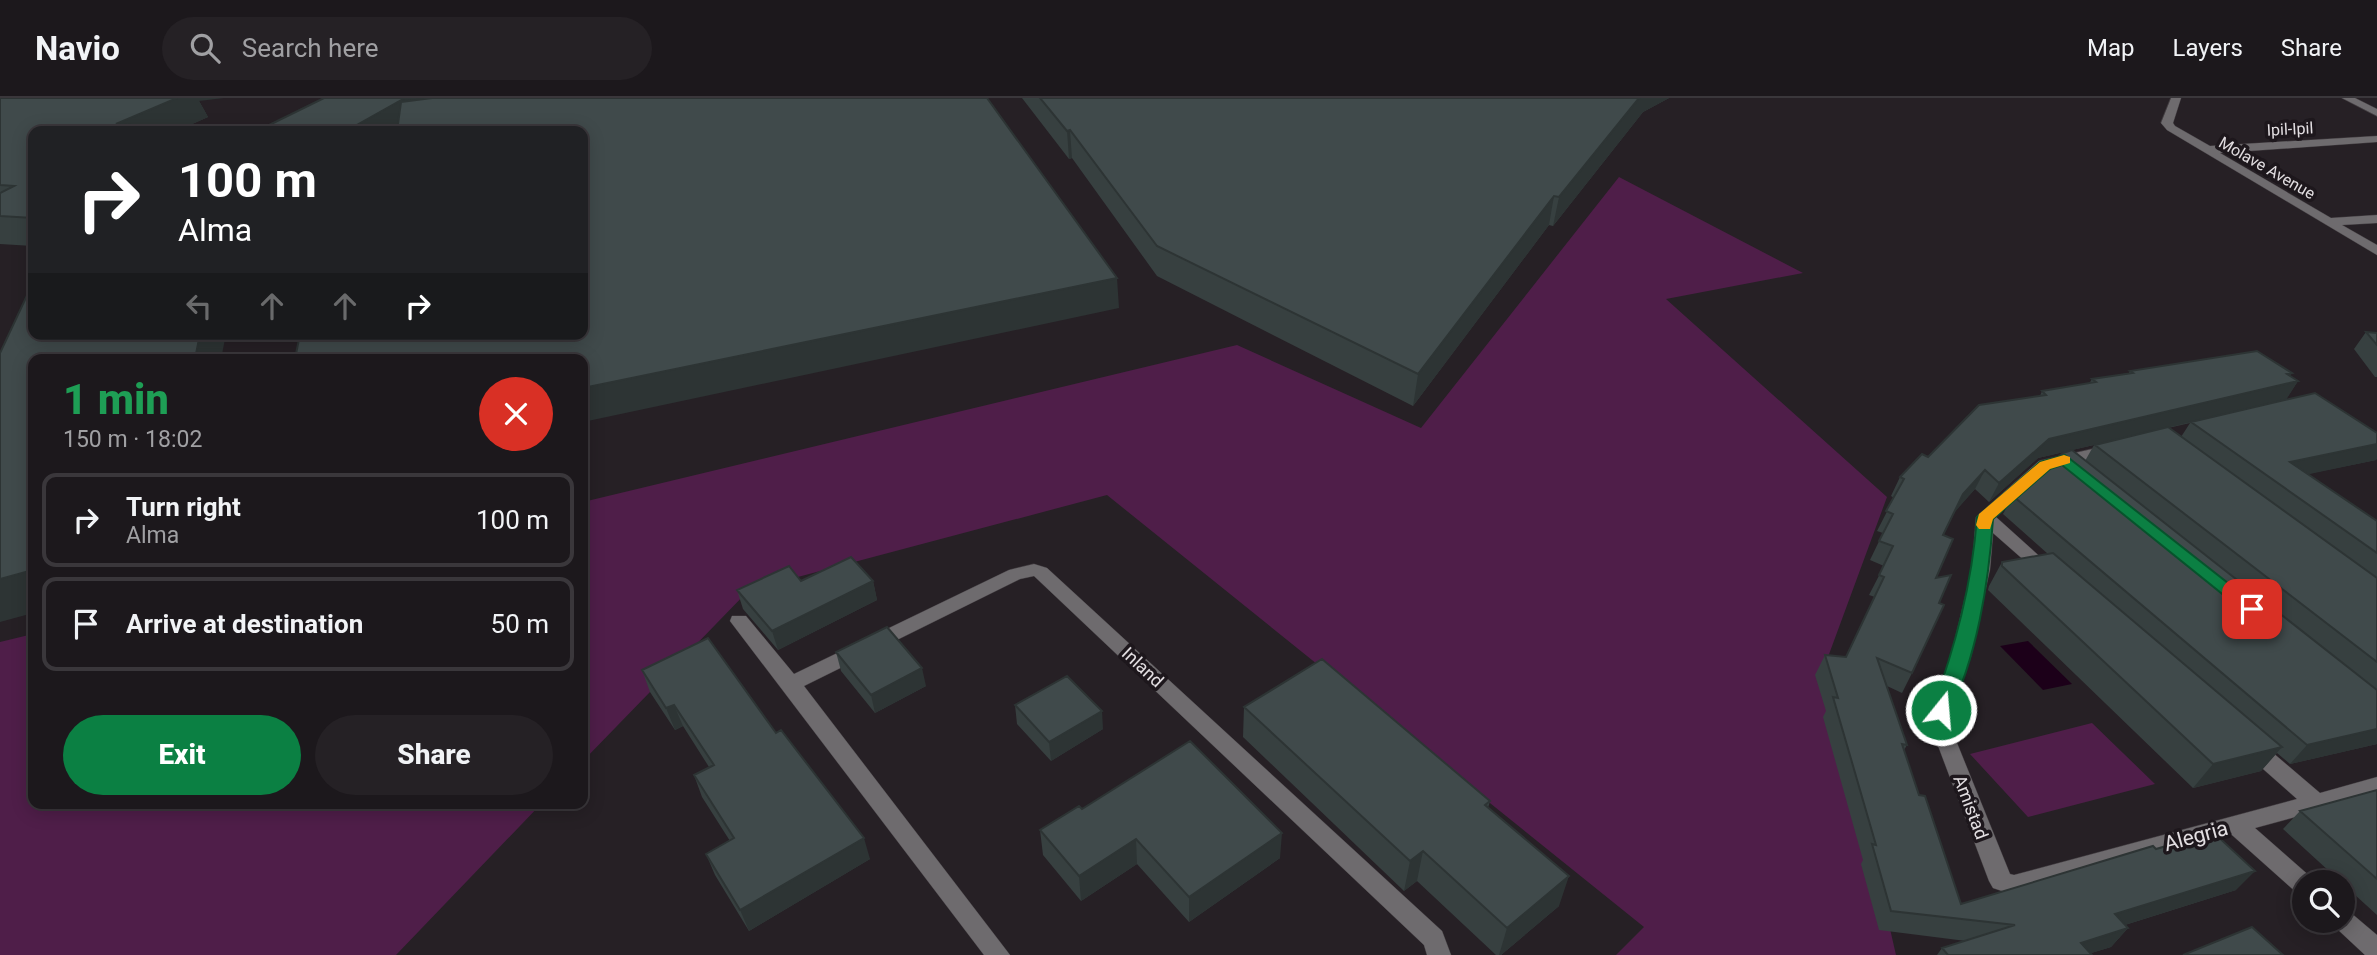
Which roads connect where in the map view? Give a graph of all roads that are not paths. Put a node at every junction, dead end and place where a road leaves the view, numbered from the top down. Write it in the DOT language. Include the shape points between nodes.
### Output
graph roads {
  1 [pos="2176,98"];
  2 [pos="2347,98"];
  3 [pos="2377,113"];
  4 [pos="2377,139"];
  5 [pos="2205,150"];
  6 [pos="2377,219"];
  7 [pos="2328,222"];
  8 [pos="2377,251"];
  9 [pos="2126,447"];
  10 [pos="2065,460"];
  11 [pos="2086,477"];
  12 [pos="1985,517"];
  13 [pos="2068,589"];
  14 [pos="739,621"];
  15 [pos="792,684"];
  16 [pos="2233,731"];
  17 [pos="2377,786"];
  18 [pos="2316,802"];
  19 [pos="2237,825"];
  20 [pos="2292,874"];
  21 [pos="2014,885"];
  22 [pos="2355,931"];
  23 [pos="2377,950"];
  24 [pos="998,955"];
  25 [pos="1439,955"];
  1 -- 5 [label="street, Molave Avenue" via="2167,125"];
  2 -- 3 [label="street"];
  4 -- 5 [label="street, Ipil-Ipil"];
  5 -- 7 [label="street, Molave Avenue"];
  6 -- 7 [label="street"];
  7 -- 8 [label="street, Molave Avenue"];
  9 -- 10 [label="street"];
  10 -- 11 [label="street"];
  10 -- 12 [label="street" via="2045,465"];
  12 -- 13 [label="street"];
  12 -- 21 [label="street, Amistad" via="1981,569 1961,656 1941,710 1947,743 1997,876"];
  14 -- 15 [label="street"];
  15 -- 24 [label="street"];
  15 -- 25 [label="street, Inland" via="1015,574 1041,572 1434,939"];
  16 -- 18 [label="street"];
  17 -- 18 [label="street, Alegria"];
  18 -- 19 [label="street, Alegria"];
  19 -- 20 [label="street"];
  19 -- 21 [label="street, Alegria"];
  22 -- 23 [label="street"];
}
